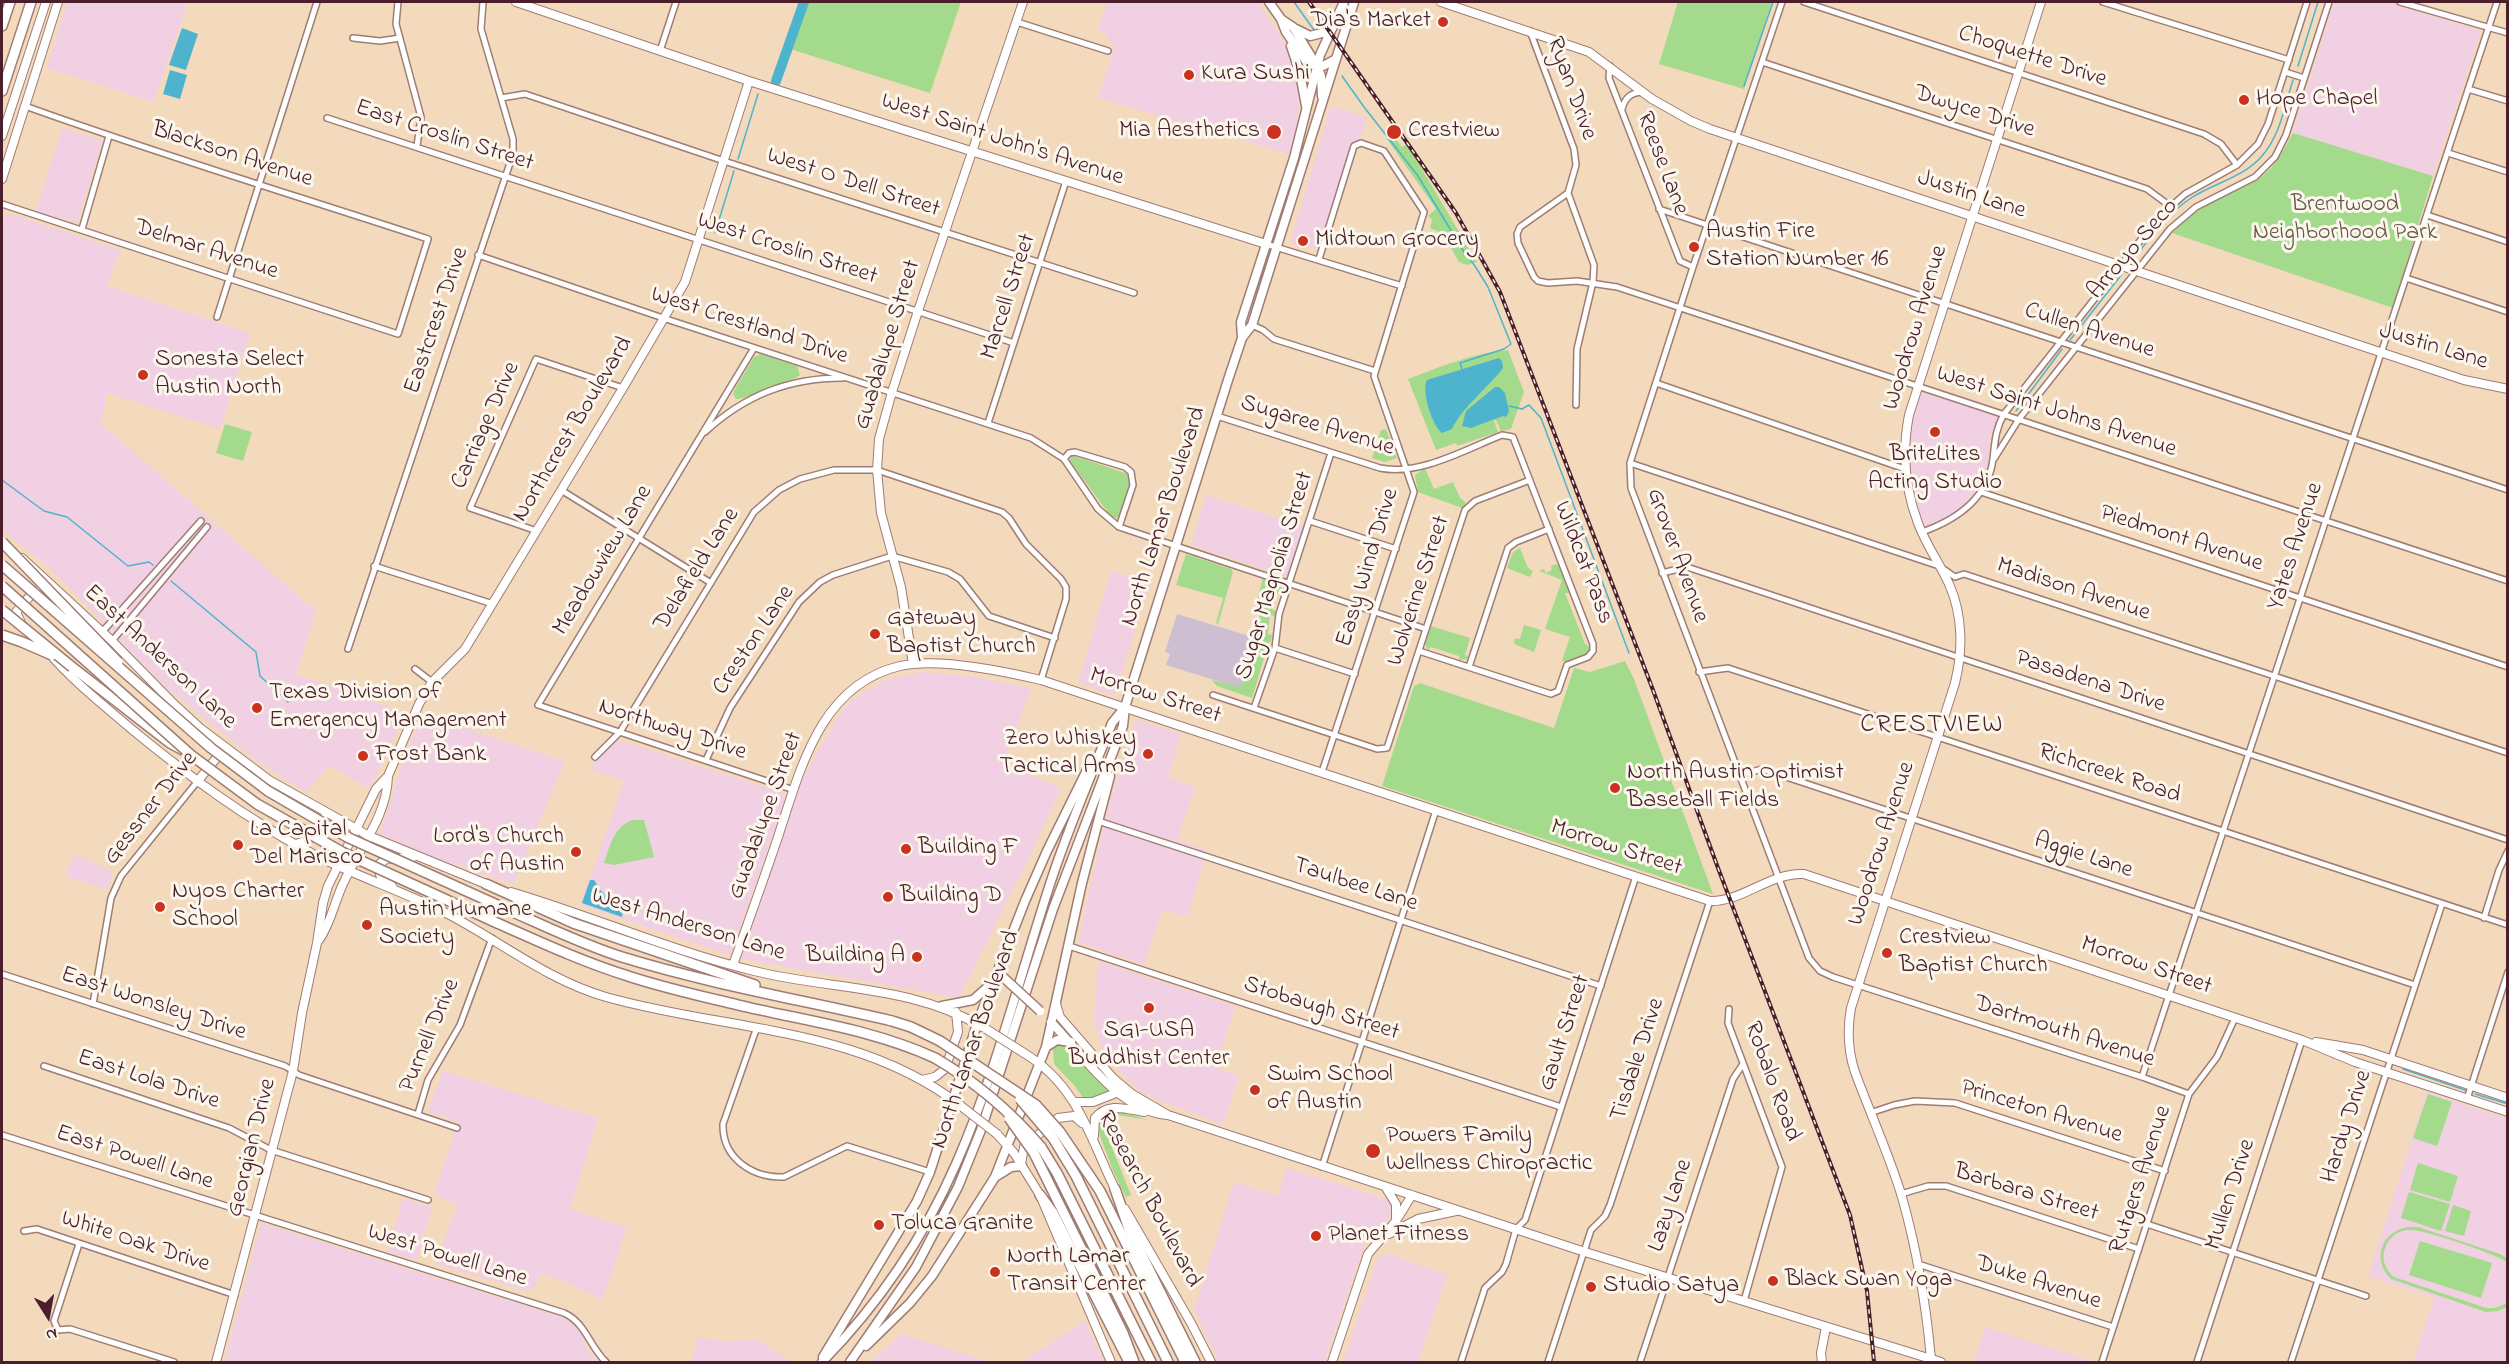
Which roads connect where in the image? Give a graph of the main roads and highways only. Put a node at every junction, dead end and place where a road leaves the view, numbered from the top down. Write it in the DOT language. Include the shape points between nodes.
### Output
graph roads {
  1 [pos="10,2"];
  2 [pos="31,2"];
  3 [pos="1269,2"];
  4 [pos="1344,2"];
  5 [pos="1354,2"];
  6 [pos="2,26"];
  7 [pos="1289,29"];
  8 [pos="1330,31"];
  9 [pos="1336,58"];
  10 [pos="1317,66"];
  11 [pos="2,91"];
  12 [pos="1323,99"];
  13 [pos="1306,106"];
  14 [pos="1242,338"];
  15 [pos="2,544"];
  16 [pos="2,566"];
  17 [pos="2,586"];
  18 [pos="2,608"];
  19 [pos="2,635"];
  20 [pos="72,667"];
  21 [pos="126,674"];
  22 [pos="1125,707"];
  23 [pos="1105,741"];
  24 [pos="191,755"];
  25 [pos="1113,756"];
  26 [pos="486,884"];
  27 [pos="1000,973"];
  28 [pos="993,982"];
  29 [pos="785,996"];
  30 [pos="1056,1002"];
  31 [pos="942,1006"];
  32 [pos="1040,1011"];
  33 [pos="1051,1022"];
  34 [pos="1071,1042"];
  35 [pos="1046,1047"];
  36 [pos="1057,1135"];
  37 [pos="1037,1150"];
  38 [pos="1022,1165"];
  39 [pos="995,1177"];
  40 [pos="1115,1189"];
  41 [pos="1040,1195"];
  42 [pos="851,1361"];
  43 [pos="821,1362"];
  44 [pos="1129,1362"];
  45 [pos="1134,1362"];
  46 [pos="1151,1362"];
  47 [pos="1168,1362"];
  48 [pos="1185,1362"];
  49 [pos="1195,1362"];
  1 -- 6 [label="highway"];
  2 -- 11 [label="highway"];
  3 -- 7 [label="main road"];
  4 -- 8 [label="main road, North Lamar Boulevard"];
  5 -- 9 [label="main road, North Lamar Boulevard"];
  7 -- 8 [label="main road" via="1310,36"];
  7 -- 10 [label="main road"];
  7 -- 13 [label="main road"];
  8 -- 10 [label="main road, North Lamar Boulevard"];
  9 -- 10 [label="main road"];
  9 -- 12 [label="main road, North Lamar Boulevard"];
  10 -- 12 [label="main road"];
  10 -- 13 [label="main road, North Lamar Boulevard"];
  12 -- 14 [label="main road, North Lamar Boulevard" via="1252,325"];
  13 -- 14 [label="main road, North Lamar Boulevard" via="1294,158 1241,322"];
  14 -- 22 [label="main road, North Lamar Boulevard"];
  15 -- 21 [label="highway, bridge" via="114,656"];
  16 -- 21 [label="highway, bridge"];
  17 -- 24 [label="highway, bridge"];
  18 -- 20 [label="highway, bridge"];
  19 -- 20 [label="highway, bridge"];
  20 -- 24 [label="highway, bridge"];
  21 -- 29 [label="highway, bridge" via="211,748 296,808 349,838 583,943 665,969"];
  22 -- 23 [label="main road, North Lamar Boulevard" via="1112,723"];
  22 -- 25 [label="main road, North Lamar Boulevard"];
  23 -- 27 [label="main road" via="1044,856"];
  23 -- 43 [label="main road, North Lamar Boulevard" via="1057,864 994,1060 955,1166 893,1277 852,1331"];
  24 -- 37 [label="highway, bridge" via="257,804 317,840 560,951 627,976 855,1029 935,1058 1000,1104"];
  25 -- 30 [label="main road"];
  25 -- 42 [label="main road, North Lamar Boulevard" via="1053,909 981,1130 958,1187 916,1268"];
  26 -- 29 [label="highway" via="573,923"];
  27 -- 28 [label="main road"];
  27 -- 32 [label="main road, bridge"];
  28 -- 31 [label="main road" via="973,1000"];
  28 -- 43 [label="main road" via="930,1172 904,1226"];
  29 -- 36 [label="highway, bridge" via="892,1021 940,1041 1012,1091"];
  30 -- 32 [label="main road" via="1052,1009"];
  30 -- 33 [label="main road"];
  32 -- 33 [label="main road"];
  33 -- 35 [label="main road"];
  34 -- 35 [label="main road" via="1057,1040"];
  35 -- 39 [label="main road"];
  36 -- 47 [label="highway"];
  36 -- 48 [label="highway" via="1100,1191"];
  37 -- 45 [label="highway"];
  37 -- 46 [label="highway" via="1057,1173"];
  38 -- 39 [label="main road"];
  39 -- 42 [label="main road" via="923,1288"];
  40 -- 49 [label="highway" via="1129,1229"];
  41 -- 44 [label="highway" via="1053,1213"];
}
